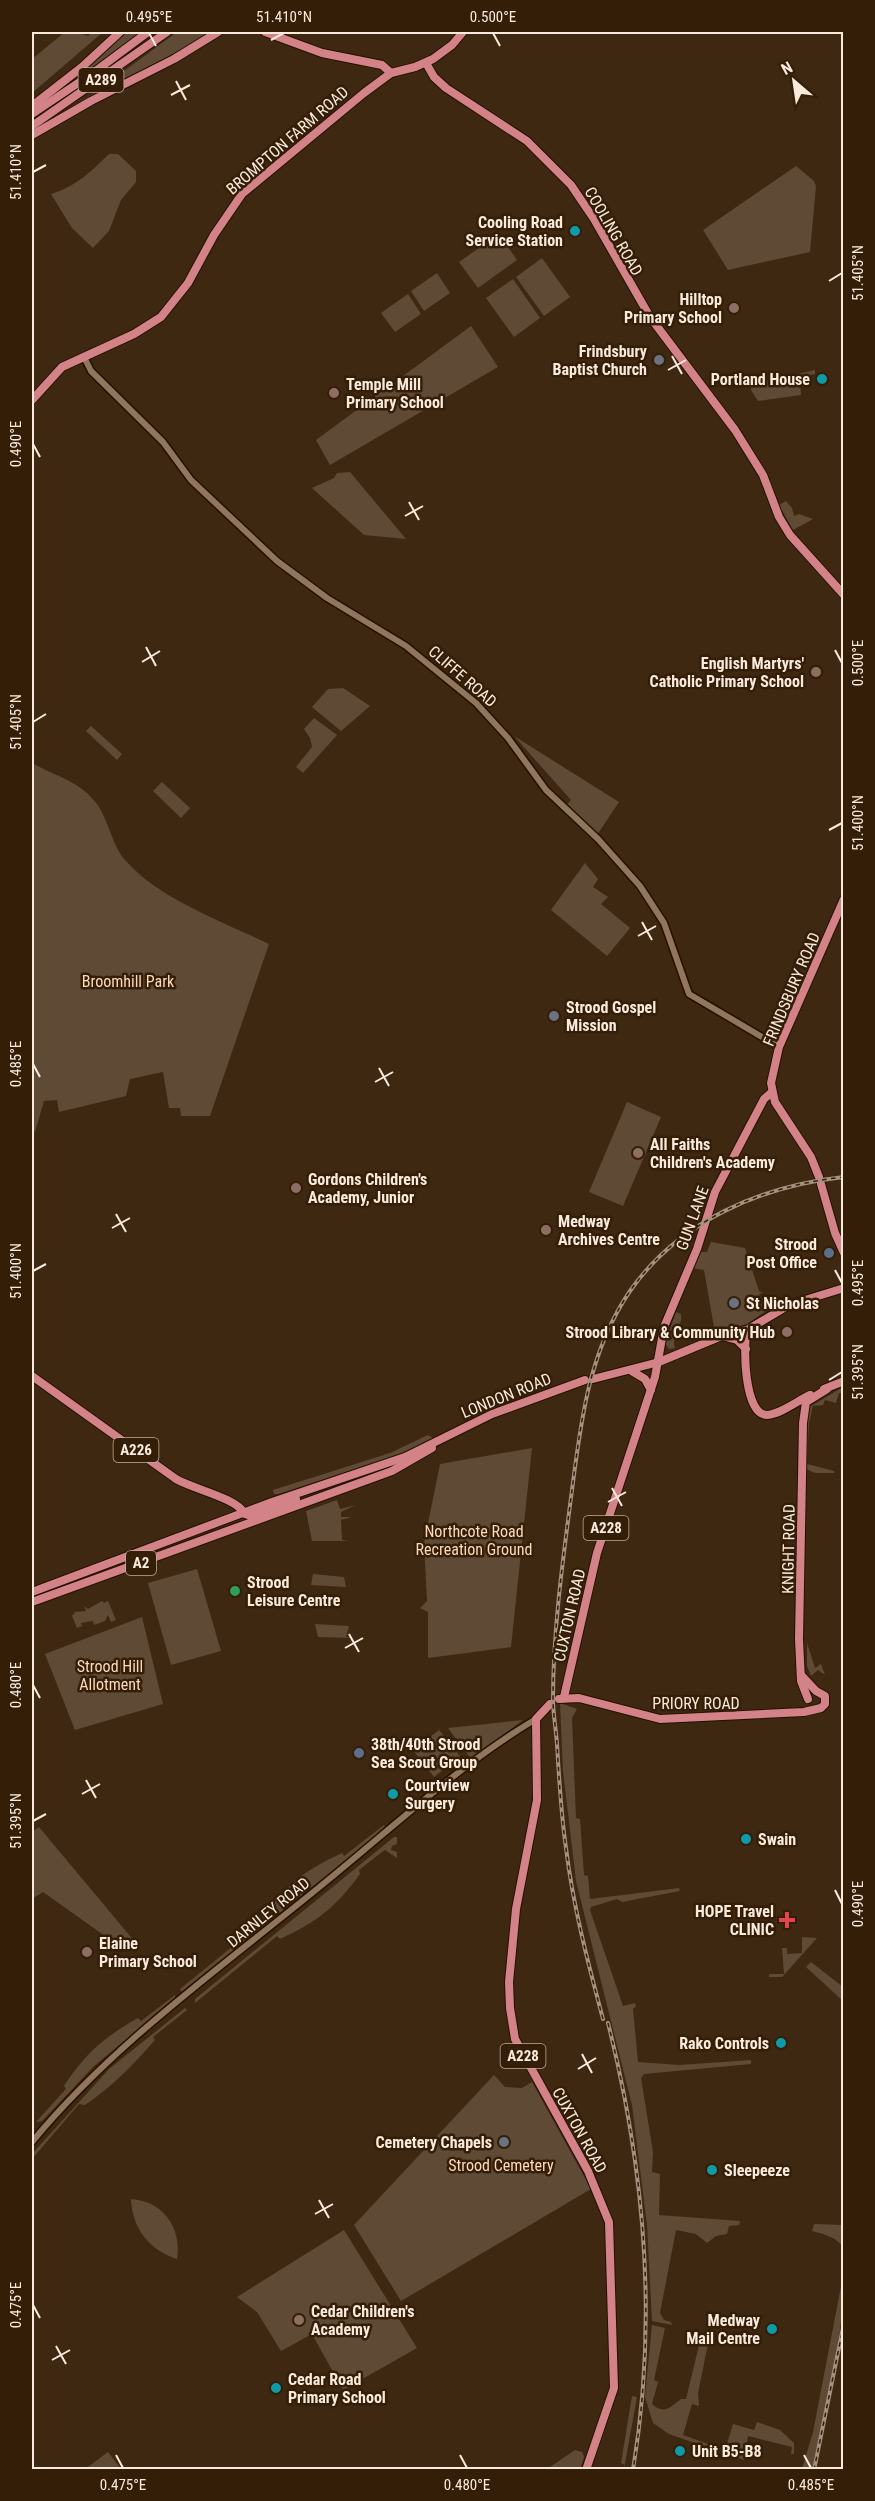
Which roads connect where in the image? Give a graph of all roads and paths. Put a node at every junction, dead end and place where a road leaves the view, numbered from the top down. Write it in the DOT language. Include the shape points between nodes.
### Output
graph roads {
  1 [pos="120,32"];
  2 [pos="148,32"];
  3 [pos="167,32"];
  4 [pos="218,32"];
  5 [pos="265,32"];
  6 [pos="463,32"];
  7 [pos="426,63"];
  8 [pos="391,73"];
  9 [pos="32,106"];
  10 [pos="32,114"];
  11 [pos="32,126"];
  12 [pos="32,135"];
  13 [pos="85,359"];
  14 [pos="32,400"];
  15 [pos="843,595"];
  16 [pos="843,899"];
  17 [pos="779,1047"];
  18 [pos="772,1092"];
  19 [pos="843,1253"];
  20 [pos="843,1288"];
  21 [pos="747,1330"];
  22 [pos="726,1336"];
  23 [pos="746,1349"];
  24 [pos="659,1362"];
  25 [pos="630,1370"];
  26 [pos="32,1376"];
  27 [pos="843,1381"];
  28 [pos="827,1389"];
  29 [pos="651,1390"];
  30 [pos="783,1410"];
  31 [pos="803,1423"];
  32 [pos="439,1440"];
  33 [pos="363,1482"];
  34 [pos="312,1489"];
  35 [pos="274,1508"];
  36 [pos="244,1513"];
  37 [pos="202,1540"];
  38 [pos="140,1551"];
  39 [pos="126,1568"];
  40 [pos="79,1574"];
  41 [pos="32,1592"];
  42 [pos="32,1602"];
  43 [pos="801,1675"];
  44 [pos="816,1691"];
  45 [pos="562,1698"];
  46 [pos="808,1700"];
  47 [pos="550,1704"];
  48 [pos="816,1708"];
  49 [pos="794,1713"];
  50 [pos="536,1719"];
  51 [pos="32,2142"];
  52 [pos="586,2469"];
  1 -- 9 [label="main road"];
  2 -- 10 [label="main road, A289"];
  3 -- 11 [label="main road, A289"];
  4 -- 12 [label="main road"];
  5 -- 8 [label="main road" via="308,48 382,65"];
  6 -- 7 [label="main road"];
  7 -- 8 [label="main road"];
  7 -- 15 [label="main road, COOLING ROAD" via="435,79 527,141 571,185 650,317 705,387 760,470 790,535"];
  8 -- 13 [label="main road, BROMPTON FARM ROAD" via="242,194 213,235 188,283 162,317"];
  13 -- 14 [label="main road, BROMPTON FARM ROAD" via="63,367"];
  13 -- 17 [label="street, CLIFFE ROAD" via="91,371 163,442 191,480 277,561 327,598 406,646 474,700 546,790 640,886 664,923 688,994"];
  16 -- 17 [label="main road, FRINDSBURY ROAD / A228"];
  17 -- 18 [label="main road, FRINDSBURY ROAD / A228"];
  18 -- 19 [label="main road" via="811,1157"];
  18 -- 24 [label="main road, GUN LANE / A228" via="764,1099 715,1192 701,1240 664,1327"];
  20 -- 21 [label="main road, A2" via="789,1305"];
  21 -- 22 [label="main road, A2"];
  21 -- 23 [label="main road"];
  22 -- 23 [label="main road"];
  22 -- 24 [label="main road, A2"];
  23 -- 30 [label="main road" via="753,1407 766,1415"];
  24 -- 25 [label="main road, LONDON ROAD / A2"];
  24 -- 29 [label="main road, CUXTON ROAD / A228"];
  25 -- 29 [label="main road" via="645,1379"];
  25 -- 32 [label="main road, LONDON ROAD / A2" via="511,1406"];
  26 -- 36 [label="main road, A226" via="176,1479 237,1504"];
  27 -- 28 [label="main road"];
  28 -- 30 [label="main road"];
  28 -- 31 [label="main road, KNIGHT ROAD" via="806,1402"];
  29 -- 45 [label="main road, CUXTON ROAD / A228" via="600,1545"];
  30 -- 31 [label="main road" via="798,1410"];
  31 -- 43 [label="main road, KNIGHT ROAD"];
  32 -- 33 [label="main road, LONDON ROAD / A2" via="405,1466"];
  32 -- 34 [label="main road, LONDON ROAD / A2"];
  33 -- 34 [label="main road, LONDON ROAD" via="354,1480"];
  33 -- 35 [label="main road, LONDON ROAD / A2"];
  34 -- 35 [label="main road, LONDON ROAD / A2"];
  35 -- 36 [label="main road, LONDON ROAD / A2"];
  35 -- 37 [label="main road, LONDON ROAD / A2" via="250,1522"];
  36 -- 38 [label="main road, A2"];
  37 -- 38 [label="main road" via="189,1540 143,1557"];
  37 -- 39 [label="main road, A2"];
  38 -- 40 [label="main road, A2"];
  39 -- 40 [label="main road" via="120,1564 96,1573"];
  39 -- 42 [label="main road, A2"];
  40 -- 41 [label="main road, A2"];
  43 -- 44 [label="main road"];
  43 -- 46 [label="main road, KNIGHT ROAD"];
  44 -- 46 [label="main road"];
  44 -- 48 [label="main road" via="824,1694 826,1701"];
  45 -- 49 [label="main road, PRIORY ROAD / A228" via="596,1702 660,1719"];
  46 -- 48 [label="main road"];
  46 -- 49 [label="main road"];
  47 -- 50 [label="main road"];
  48 -- 49 [label="main road, PRIORY ROAD / A228"];
  50 -- 51 [label="street, DARNLEY ROAD" via="440,1789 115,2054"];
  50 -- 52 [label="main road, CUXTON ROAD / A228" via="537,1800 516,1909 510,2007 515,2039 588,2171 609,2222 614,2388"];
}
